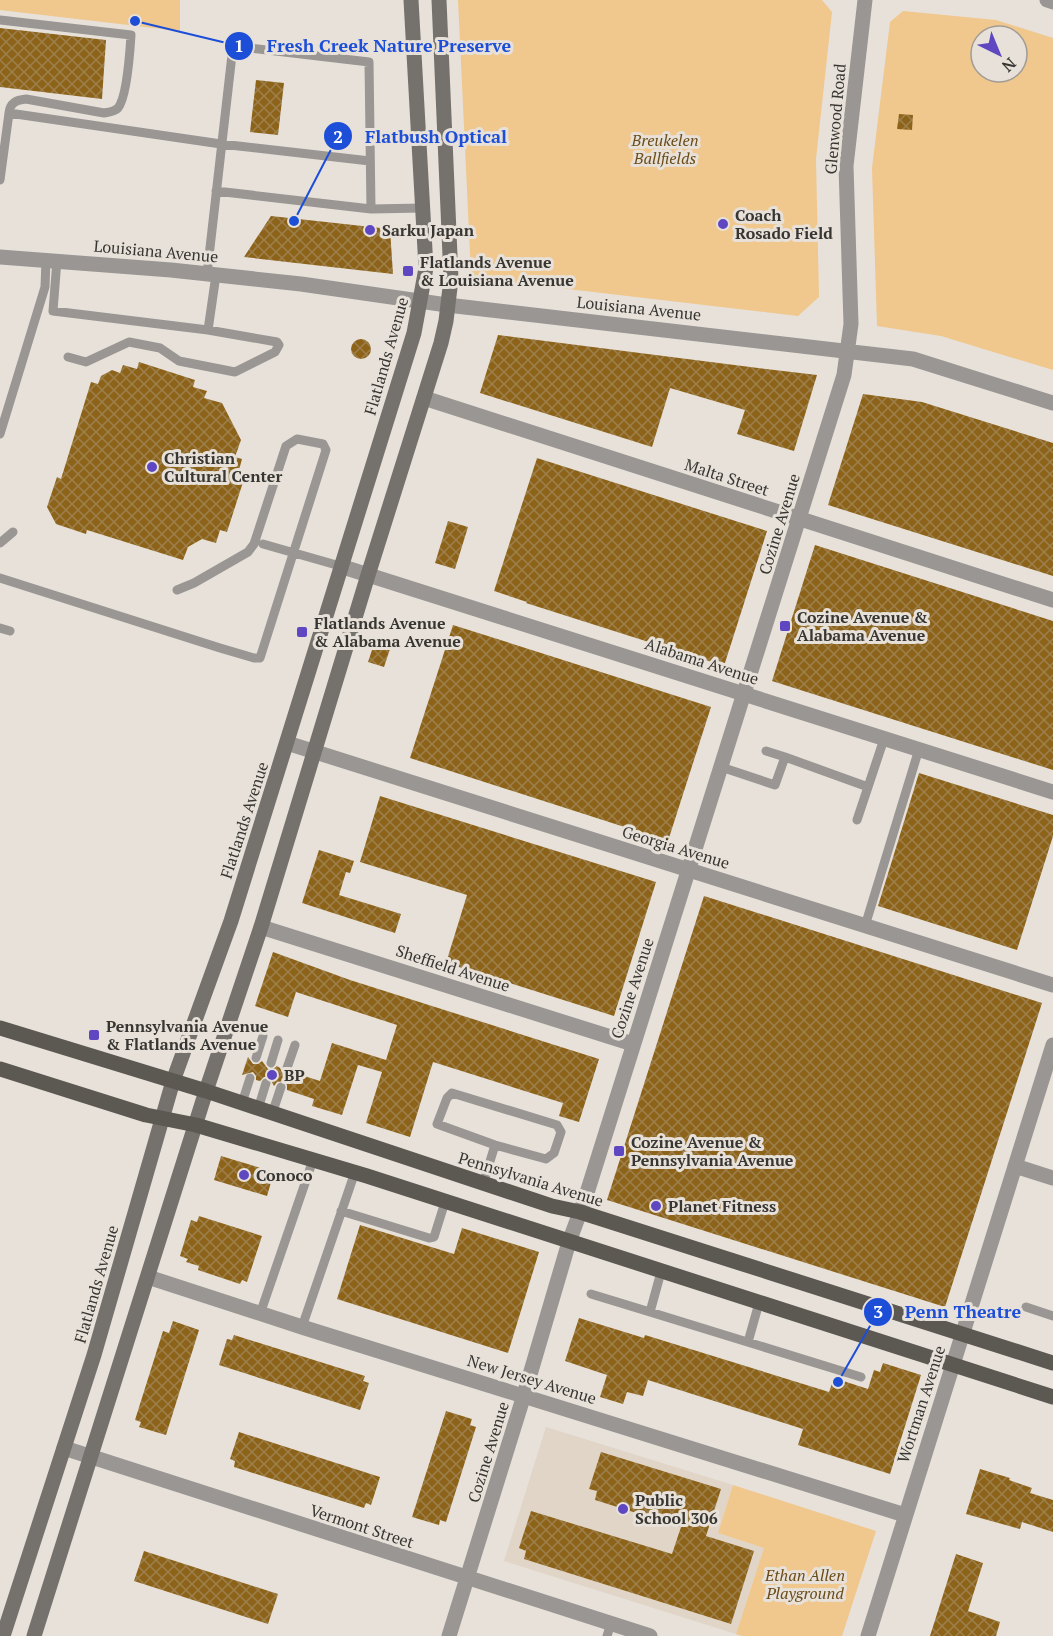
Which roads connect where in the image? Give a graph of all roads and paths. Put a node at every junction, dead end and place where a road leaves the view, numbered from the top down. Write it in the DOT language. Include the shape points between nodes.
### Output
graph roads {
  1 [pos="411,0"];
  2 [pos="440,0"];
  3 [pos="865,0"];
  4 [pos="1047,0"];
  5 [pos="1053,2"];
  6 [pos="0,20"];
  7 [pos="9,113"];
  8 [pos="221,144"];
  9 [pos="370,161"];
  10 [pos="0,180"];
  11 [pos="216,191"];
  12 [pos="423,208"];
  13 [pos="371,209"];
  14 [pos="0,257"];
  15 [pos="51,260"];
  16 [pos="211,275"];
  17 [pos="420,301"];
  18 [pos="447,305"];
  19 [pos="208,330"];
  20 [pos="849,350"];
  21 [pos="68,357"];
  22 [pos="424,398"];
  23 [pos="1053,403"];
  24 [pos="0,434"];
  25 [pos="800,519"];
  26 [pos="13,532"];
  27 [pos="0,543"];
  28 [pos="263,544"];
  29 [pos="294,553"];
  30 [pos="340,566"];
  31 [pos="368,574"];
  32 [pos="0,578"];
  33 [pos="177,590"];
  34 [pos="1053,600"];
  35 [pos="0,628"];
  36 [pos="10,632"];
  37 [pos="744,693"];
  38 [pos="884,739"];
  39 [pos="287,744"];
  40 [pos="919,749"];
  41 [pos="766,751"];
  42 [pos="315,752"];
  43 [pos="785,757"];
  44 [pos="721,767"];
  45 [pos="868,787"];
  46 [pos="1053,792"];
  47 [pos="857,820"];
  48 [pos="688,870"];
  49 [pos="864,926"];
  50 [pos="261,927"];
  51 [pos="1053,985"];
  52 [pos="0,1028"];
  53 [pos="263,1036"];
  54 [pos="278,1040"];
  55 [pos="633,1044"];
  56 [pos="295,1045"];
  57 [pos="1053,1045"];
  58 [pos="256,1058"];
  59 [pos="271,1063"];
  60 [pos="287,1068"];
  61 [pos="0,1069"];
  62 [pos="250,1078"];
  63 [pos="173,1082"];
  64 [pos="266,1083"];
  65 [pos="281,1087"];
  66 [pos="206,1091"];
  67 [pos="242,1103"];
  68 [pos="265,1111"];
  69 [pos="162,1119"];
  70 [pos="196,1125"];
  71 [pos="495,1145"];
  72 [pos="313,1160"];
  73 [pos="1015,1166"];
  74 [pos="355,1172"];
  75 [pos="1053,1178"];
  76 [pos="483,1184"];
  77 [pos="445,1202"];
  78 [pos="341,1211"];
  79 [pos="580,1212"];
  80 [pos="569,1242"];
  81 [pos="661,1272"];
  82 [pos="148,1277"];
  83 [pos="591,1294"];
  84 [pos="759,1304"];
  85 [pos="1026,1307"];
  86 [pos="650,1312"];
  87 [pos="260,1314"];
  88 [pos="1053,1316"];
  89 [pos="302,1327"];
  90 [pos="962,1334"];
  91 [pos="748,1342"];
  92 [pos="1053,1363"];
  93 [pos="952,1366"];
  94 [pos="861,1377"];
  95 [pos="524,1395"];
  96 [pos="1053,1397"];
  97 [pos="64,1448"];
  98 [pos="91,1458"];
  99 [pos="905,1515"];
  100 [pos="466,1578"];
  101 [pos="609,1630"];
  102 [pos="3,1636"];
  103 [pos="34,1636"];
  104 [pos="448,1636"];
  105 [pos="650,1636"];
  106 [pos="868,1636"];
  1 -- 12 [label="main road, Flatlands Avenue"];
  2 -- 18 [label="main road" via="451,279"];
  3 -- 20 [label="street, Glenwood Road" via="846,166"];
  4 -- 5 [label="street"];
  6 -- 7 [label="lane" via="131,35 127,79 119,106 113,112 26,99 13,103"];
  7 -- 8 [label="lane"];
  7 -- 10 [label="lane"];
  8 -- 9 [label="lane"];
  8 -- 9 [label="lane" via="232,46 369,62"];
  8 -- 11 [label="lane"];
  9 -- 13 [label="lane"];
  11 -- 13 [label="lane"];
  11 -- 16 [label="lane"];
  12 -- 13 [label="lane"];
  12 -- 17 [label="main road, Flatlands Avenue" via="426,268"];
  14 -- 15 [label="street, Louisiana Avenue"];
  15 -- 16 [label="street, Louisiana Avenue"];
  15 -- 19 [label="lane" via="53,311"];
  15 -- 24 [label="lane"];
  16 -- 17 [label="street, Louisiana Avenue"];
  16 -- 19 [label="lane"];
  17 -- 18 [label="street, Louisiana Avenue"];
  17 -- 30 [label="main road, Flatlands Avenue" via="414,333"];
  18 -- 20 [label="street, Louisiana Avenue"];
  18 -- 22 [label="main road" via="441,343"];
  19 -- 21 [label="lane" via="279,345 275,352 235,372 179,361 160,348 129,342 86,362"];
  20 -- 23 [label="street, Louisiana Avenue" via="913,359"];
  20 -- 25 [label="street, Cozine Avenue"];
  22 -- 25 [label="street, Malta Street"];
  22 -- 31 [label="main road"];
  25 -- 34 [label="street, Malta Street"];
  25 -- 37 [label="street, Cozine Avenue"];
  26 -- 27 [label="lane"];
  28 -- 29 [label="lane"];
  29 -- 30 [label="lane"];
  29 -- 32 [label="lane" via="260,658"];
  29 -- 33 [label="lane" via="326,450 323,444 302,439 286,446 248,552"];
  30 -- 31 [label="street, Alabama Avenue"];
  30 -- 39 [label="main road, Flatlands Avenue"];
  31 -- 37 [label="street, Alabama Avenue"];
  31 -- 42 [label="main road"];
  35 -- 36 [label="lane"];
  37 -- 38 [label="street, Alabama Avenue"];
  37 -- 44 [label="street, Cozine Avenue"];
  38 -- 40 [label="street, Alabama Avenue"];
  38 -- 45 [label="lane"];
  39 -- 42 [label="street, Georgia Avenue"];
  39 -- 63 [label="main road, Flatlands Avenue" via="231,921"];
  40 -- 46 [label="street, Alabama Avenue"];
  40 -- 49 [label="lane"];
  41 -- 43 [label="lane"];
  42 -- 48 [label="street, Georgia Avenue"];
  42 -- 50 [label="main road"];
  43 -- 44 [label="lane" via="775,785"];
  43 -- 45 [label="lane"];
  44 -- 48 [label="street, Cozine Avenue"];
  45 -- 47 [label="lane"];
  48 -- 49 [label="street, Georgia Avenue"];
  48 -- 55 [label="street, Cozine Avenue"];
  49 -- 51 [label="street, Georgia Avenue"];
  50 -- 55 [label="street, Sheffield Avenue"];
  50 -- 66 [label="main road"];
  52 -- 63 [label="main road, Pennsylvania Avenue"];
  53 -- 58 [label="lane"];
  54 -- 59 [label="lane"];
  55 -- 79 [label="street, Cozine Avenue"];
  56 -- 60 [label="lane"];
  57 -- 73 [label="street, Wortman Avenue"];
  61 -- 69 [label="main road"];
  62 -- 67 [label="lane"];
  63 -- 66 [label="main road, Pennsylvania Avenue"];
  63 -- 69 [label="main road, Flatlands Avenue"];
  64 -- 68 [label="lane"];
  65 -- 68 [label="lane"];
  66 -- 67 [label="main road, Pennsylvania Avenue"];
  66 -- 70 [label="main road"];
  67 -- 68 [label="main road, Pennsylvania Avenue"];
  68 -- 76 [label="main road, Pennsylvania Avenue"];
  69 -- 70 [label="main road"];
  69 -- 97 [label="main road, Flatlands Avenue"];
  70 -- 72 [label="main road"];
  70 -- 82 [label="main road"];
  71 -- 71 [label="lane" via="546,1159 554,1154 561,1132 557,1125 452,1093 437,1124"];
  71 -- 76 [label="lane"];
  72 -- 74 [label="main road"];
  72 -- 87 [label="lane"];
  73 -- 75 [label="street"];
  73 -- 90 [label="street, Wortman Avenue"];
  74 -- 77 [label="main road"];
  74 -- 78 [label="lane"];
  76 -- 79 [label="main road, Pennsylvania Avenue"];
  77 -- 78 [label="lane" via="434,1237 429,1238"];
  77 -- 80 [label="main road"];
  78 -- 89 [label="lane"];
  79 -- 80 [label="street, Cozine Avenue"];
  79 -- 90 [label="main road, Pennsylvania Avenue"];
  80 -- 81 [label="main road"];
  80 -- 95 [label="street, Cozine Avenue"];
  81 -- 84 [label="main road"];
  81 -- 86 [label="lane"];
  82 -- 87 [label="street, New Jersey Avenue"];
  82 -- 98 [label="main road"];
  83 -- 86 [label="lane"];
  84 -- 91 [label="lane"];
  84 -- 93 [label="main road"];
  85 -- 88 [label="lane"];
  86 -- 91 [label="lane"];
  87 -- 89 [label="street, New Jersey Avenue"];
  89 -- 95 [label="street, New Jersey Avenue"];
  90 -- 92 [label="main road, Pennsylvania Avenue"];
  90 -- 93 [label="street, Wortman Avenue"];
  91 -- 94 [label="lane"];
  93 -- 96 [label="main road"];
  93 -- 99 [label="street, Wortman Avenue"];
  95 -- 99 [label="street, New Jersey Avenue"];
  95 -- 100 [label="street, Cozine Avenue"];
  97 -- 98 [label="street, Vermont Street"];
  97 -- 102 [label="main road, Flatlands Avenue"];
  98 -- 100 [label="street, Vermont Street"];
  98 -- 103 [label="main road"];
  99 -- 106 [label="street, Wortman Avenue"];
  100 -- 101 [label="street, Vermont Street"];
  100 -- 104 [label="street, Cozine Avenue"];
  101 -- 105 [label="street, Vermont Street"];
}
